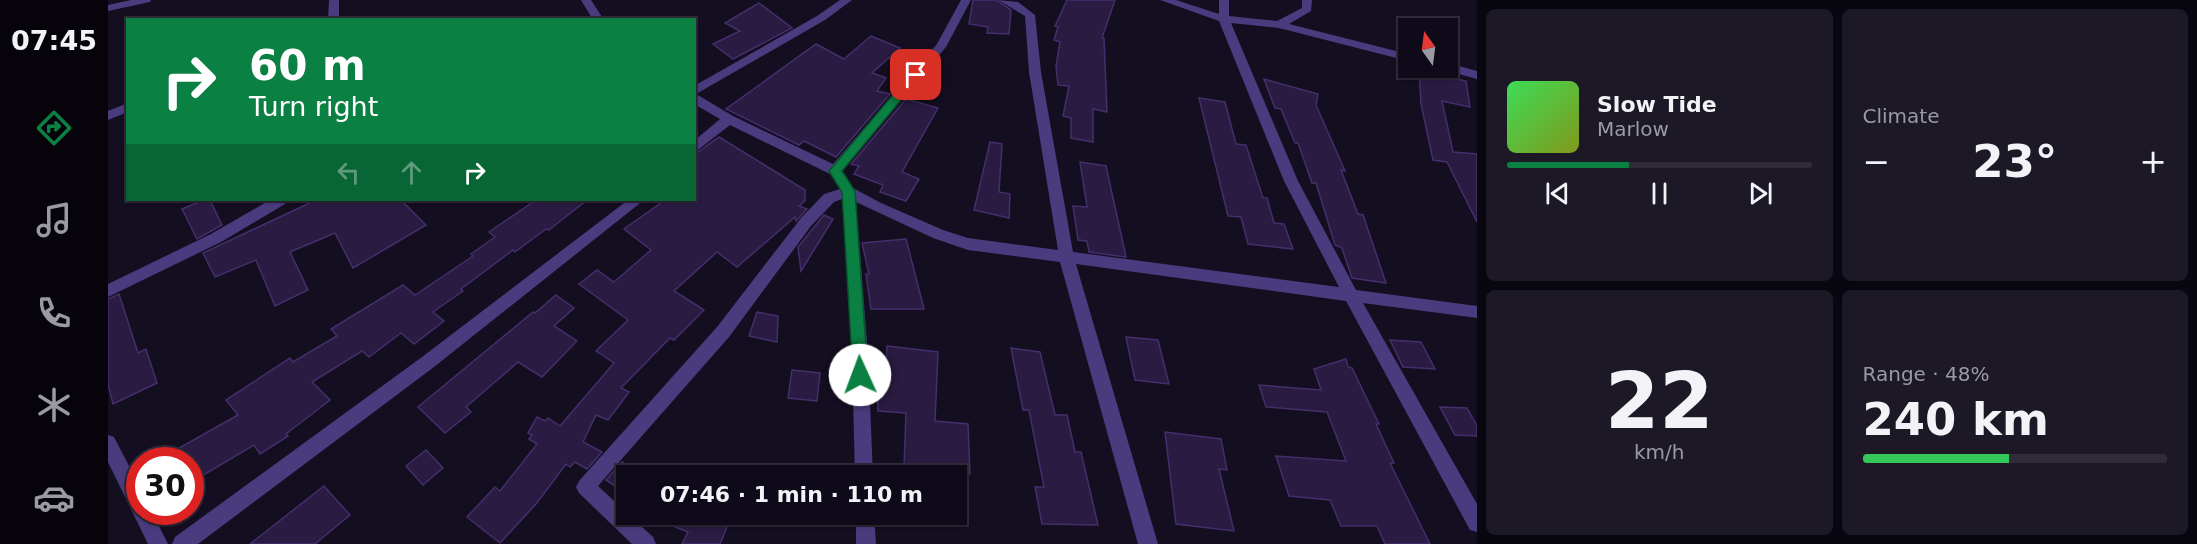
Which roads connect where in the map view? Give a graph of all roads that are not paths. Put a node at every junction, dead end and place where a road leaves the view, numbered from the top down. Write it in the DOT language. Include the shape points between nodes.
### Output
graph roads {
  1 [pos="146,0"];
  2 [pos="334,0"];
  3 [pos="586,0"];
  4 [pos="847,0"];
  5 [pos="966,0"];
  6 [pos="1003,0"];
  7 [pos="1165,0"];
  8 [pos="1224,0"];
  9 [pos="1307,0"];
  10 [pos="108,8"];
  11 [pos="333,18"];
  12 [pos="598,18"];
  13 [pos="1224,19"];
  14 [pos="1278,25"];
  15 [pos="1398,55"];
  16 [pos="1458,70"];
  17 [pos="1477,75"];
  18 [pos="696,91"];
  19 [pos="696,99"];
  20 [pos="126,108"];
  21 [pos="108,116"];
  22 [pos="729,120"];
  23 [pos="696,148"];
  24 [pos="835,171"];
  25 [pos="848,191"];
  26 [pos="278,201"];
  27 [pos="636,201"];
  28 [pos="1067,259"];
  29 [pos="108,291"];
  30 [pos="1351,295"];
  31 [pos="1477,312"];
  32 [pos="108,443"];
  33 [pos="864,465"];
  34 [pos="126,479"];
  35 [pos="1477,523"];
  36 [pos="148,525"];
  37 [pos="865,525"];
  38 [pos="158,544"];
  39 [pos="182,544"];
  40 [pos="646,544"];
  41 [pos="866,544"];
  42 [pos="1149,544"];
  1 -- 10 [label="street"];
  2 -- 11 [label="street"];
  3 -- 12 [label="street"];
  4 -- 18 [label="street"];
  5 -- 24 [label="street" via="942,45"];
  6 -- 28 [label="street" via="1030,15 1035,72"];
  7 -- 13 [label="street"];
  8 -- 13 [label="street"];
  9 -- 14 [label="street" via="1307,9"];
  13 -- 14 [label="street"];
  13 -- 30 [label="street" via="1292,181"];
  14 -- 15 [label="street"];
  16 -- 17 [label="street"];
  19 -- 22 [label="street"];
  20 -- 21 [label="street"];
  22 -- 23 [label="street"];
  22 -- 24 [label="street"];
  24 -- 25 [label="street"];
  25 -- 28 [label="street" via="876,207 968,244"];
  25 -- 33 [label="street"];
  25 -- 40 [label="street" via="830,198 806,222 723,332 585,487"];
  26 -- 29 [label="street" via="216,238"];
  27 -- 39 [label="street" via="428,362"];
  28 -- 30 [label="street"];
  28 -- 42 [label="street"];
  30 -- 31 [label="street"];
  30 -- 35 [label="street"];
  32 -- 34 [label="street"];
  36 -- 38 [label="street"];
  37 -- 41 [label="street"];
}
